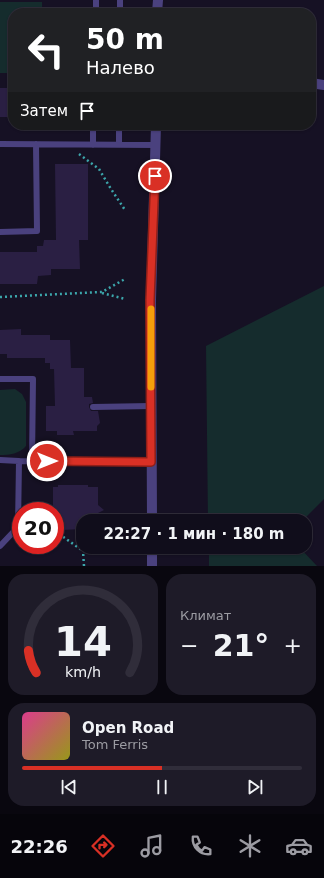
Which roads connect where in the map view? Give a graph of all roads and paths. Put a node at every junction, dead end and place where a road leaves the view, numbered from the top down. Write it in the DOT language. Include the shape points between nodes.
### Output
graph roads {
  1 [pos="94,130"];
  2 [pos="119,130"];
  3 [pos="156,130"];
  4 [pos="0,144"];
  5 [pos="36,144"];
  6 [pos="68,144"];
  7 [pos="93,145"];
  8 [pos="119,145"];
  9 [pos="156,145"];
  10 [pos="125,210"];
  11 [pos="0,232"];
  12 [pos="125,279"];
  13 [pos="102,292"];
  14 [pos="0,297"];
  15 [pos="125,299"];
  16 [pos="0,379"];
  17 [pos="151,406"];
  18 [pos="93,407"];
  19 [pos="0,460"];
  20 [pos="19,461"];
  21 [pos="32,461"];
  22 [pos="151,462"];
  23 [pos="152,514"];
  24 [pos="64,537"];
  25 [pos="0,546"];
  26 [pos="76,546"];
  27 [pos="83,554"];
  28 [pos="152,554"];
  29 [pos="84,566"];
  30 [pos="152,566"];
  1 -- 7 [label="lane"];
  2 -- 8 [label="lane"];
  3 -- 9 [label="street"];
  4 -- 5 [label="lane"];
  5 -- 6 [label="lane"];
  5 -- 11 [label="lane" via="37,231"];
  6 -- 7 [label="lane"];
  6 -- 10 [label="path" via="99,169"];
  7 -- 8 [label="lane"];
  8 -- 9 [label="lane"];
  9 -- 17 [label="street" via="150,300"];
  12 -- 13 [label="path"];
  13 -- 14 [label="path"];
  13 -- 15 [label="path"];
  16 -- 21 [label="lane" via="33,379"];
  17 -- 18 [label="lane"];
  17 -- 22 [label="street"];
  19 -- 20 [label="lane"];
  20 -- 21 [label="lane"];
  20 -- 25 [label="lane" via="18,527"];
  21 -- 22 [label="lane"];
  22 -- 23 [label="street"];
  24 -- 26 [label="path"];
  27 -- 29 [label="path"];
  28 -- 30 [label="street"];
}
